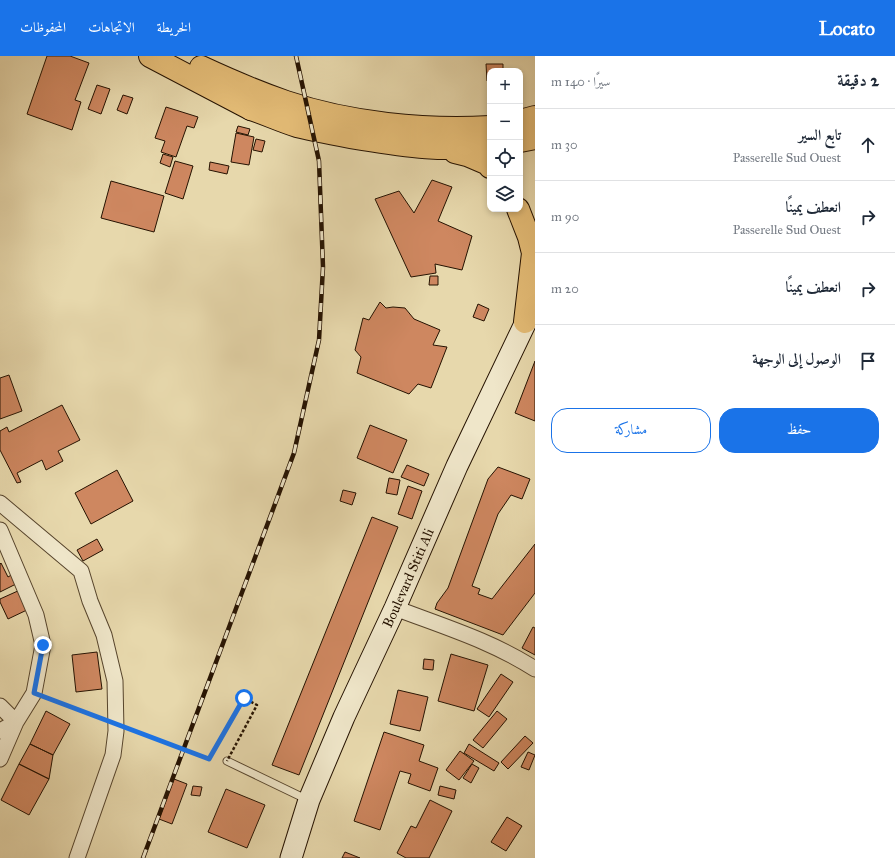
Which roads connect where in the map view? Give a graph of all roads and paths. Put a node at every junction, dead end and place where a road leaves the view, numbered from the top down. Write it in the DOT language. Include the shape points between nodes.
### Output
graph roads {
  1 [pos="150,56"];
  2 [pos="178,56"];
  3 [pos="487,127"];
  4 [pos="487,145"];
  5 [pos="440,148"];
  6 [pos="487,164"];
  7 [pos="519,212"];
  8 [pos="530,312"];
  9 [pos="0,503"];
  10 [pos="0,530"];
  11 [pos="395,608"];
  12 [pos="535,669"];
  13 [pos="34,693"];
  14 [pos="0,706"];
  15 [pos="16,722"];
  16 [pos="0,731"];
  17 [pos="0,759"];
  18 [pos="227,761"];
  19 [pos="309,800"];
  20 [pos="77,858"];
  21 [pos="291,858"];
  1 -- 5 [label="main road" via="251,109 296,125 397,145"];
  2 -- 3 [label="main road" via="250,89 338,115 374,123 468,129"];
  4 -- 5 [label="main road"];
  5 -- 6 [label="main road"];
  7 -- 8 [label="main road" via="533,253"];
  8 -- 11 [label="main road, Boulevard Stiti Ali" via="457,466"];
  9 -- 20 [label="street" via="81,571 104,635 115,681 116,731 113,755"];
  10 -- 13 [label="street" via="36,615 43,645"];
  11 -- 12 [label="street" via="482,641"];
  11 -- 19 [label="main road, Boulevard Stiti Ali"];
  13 -- 15 [label="street"];
  13 -- 18 [label="path, bridge" via="209,759 244,698 256,705"];
  14 -- 15 [label="street"];
  15 -- 16 [label="street"];
  15 -- 17 [label="street"];
  18 -- 19 [label="lane"];
  19 -- 21 [label="main road, Boulevard Stiti Ali"];
}
